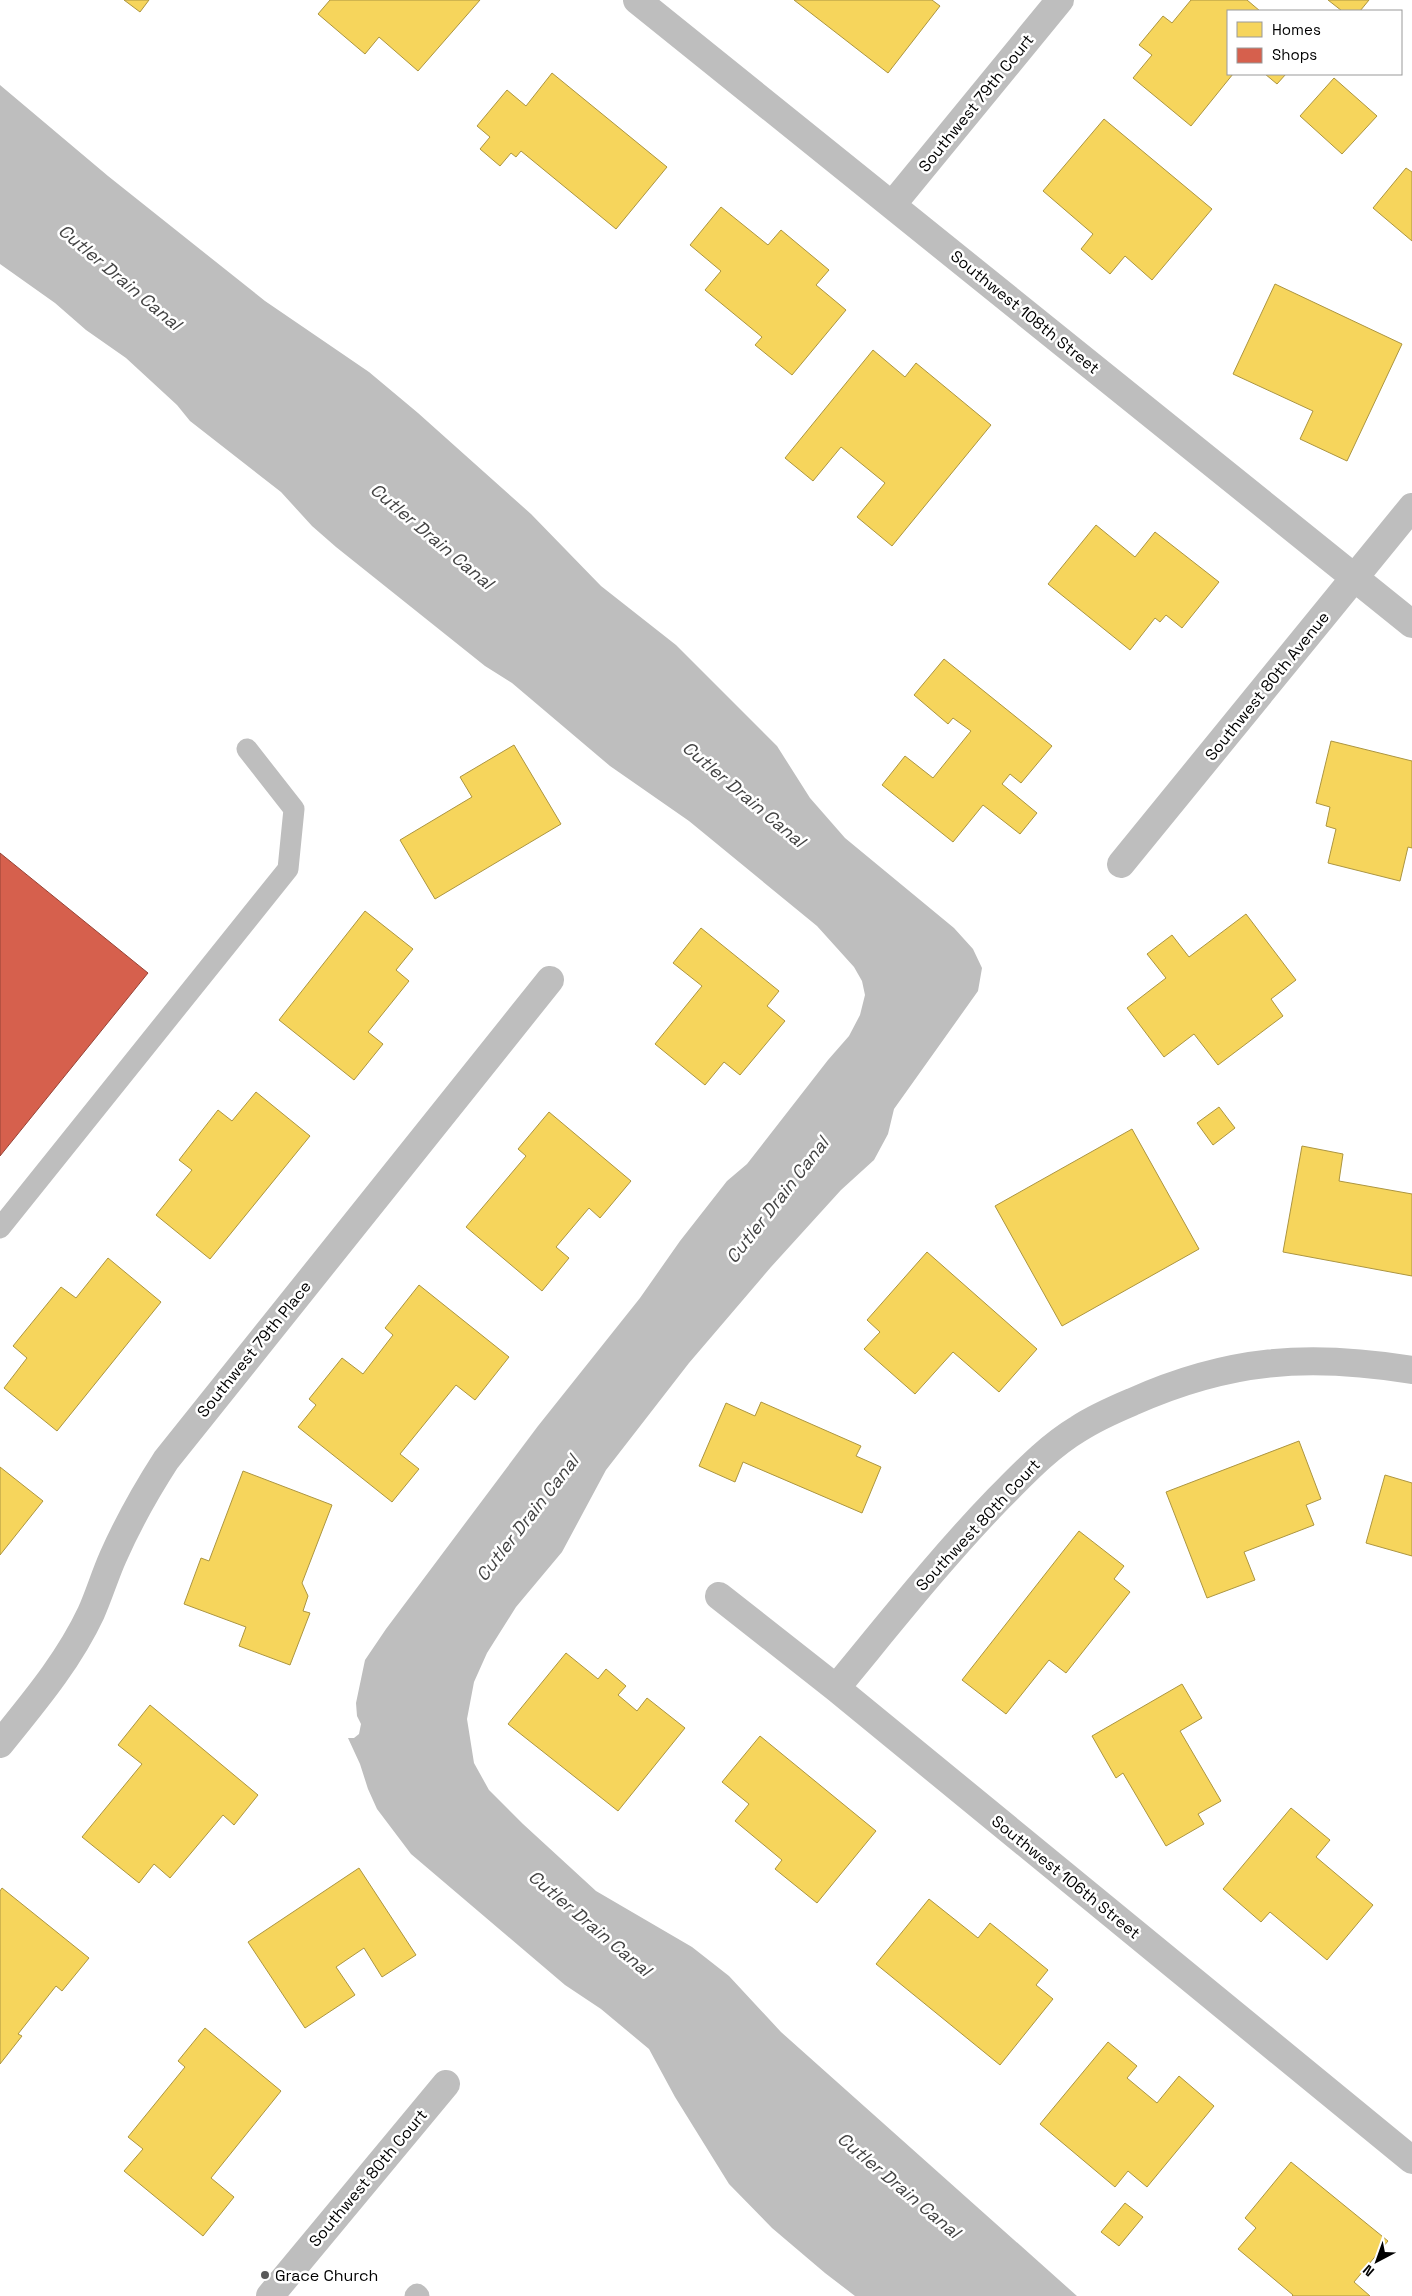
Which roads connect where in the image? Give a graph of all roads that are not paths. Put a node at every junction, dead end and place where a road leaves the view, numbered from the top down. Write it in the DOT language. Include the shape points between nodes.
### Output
graph roads {
  1 [pos="636,0"];
  2 [pos="1060,0"];
  3 [pos="892,205"];
  4 [pos="1412,507"];
  5 [pos="1355,577"];
  6 [pos="1412,624"];
  7 [pos="247,749"];
  8 [pos="1121,864"];
  9 [pos="550,980"];
  10 [pos="0,1228"];
  11 [pos="1412,1370"];
  12 [pos="719,1596"];
  13 [pos="836,1688"];
  14 [pos="0,1744"];
  15 [pos="446,2084"];
  16 [pos="1412,2160"];
  17 [pos="270,2296"];
  18 [pos="415,2296"];
  19 [pos="420,2296"];
  1 -- 3 [label="street, Southwest 108th Street"];
  2 -- 3 [label="street, Southwest 79th Court"];
  3 -- 5 [label="street, Southwest 108th Street"];
  4 -- 5 [label="street, Southwest 80th Avenue"];
  5 -- 6 [label="street, Southwest 108th Street"];
  5 -- 8 [label="street, Southwest 80th Avenue"];
  7 -- 10 [label="lane" via="294,809 288,869"];
  9 -- 14 [label="street, Southwest 79th Place" via="166,1460 137,1506 90,1614 68,1654"];
  11 -- 13 [label="street, Southwest 80th Court" via="1312,1360 1222,1369 1168,1386 1077,1429 1043,1455 970,1528"];
  12 -- 13 [label="street, Southwest 106th Street"];
  13 -- 16 [label="street, Southwest 106th Street"];
  15 -- 17 [label="street, Southwest 80th Court"];
  18 -- 19 [label="lane"];
}
